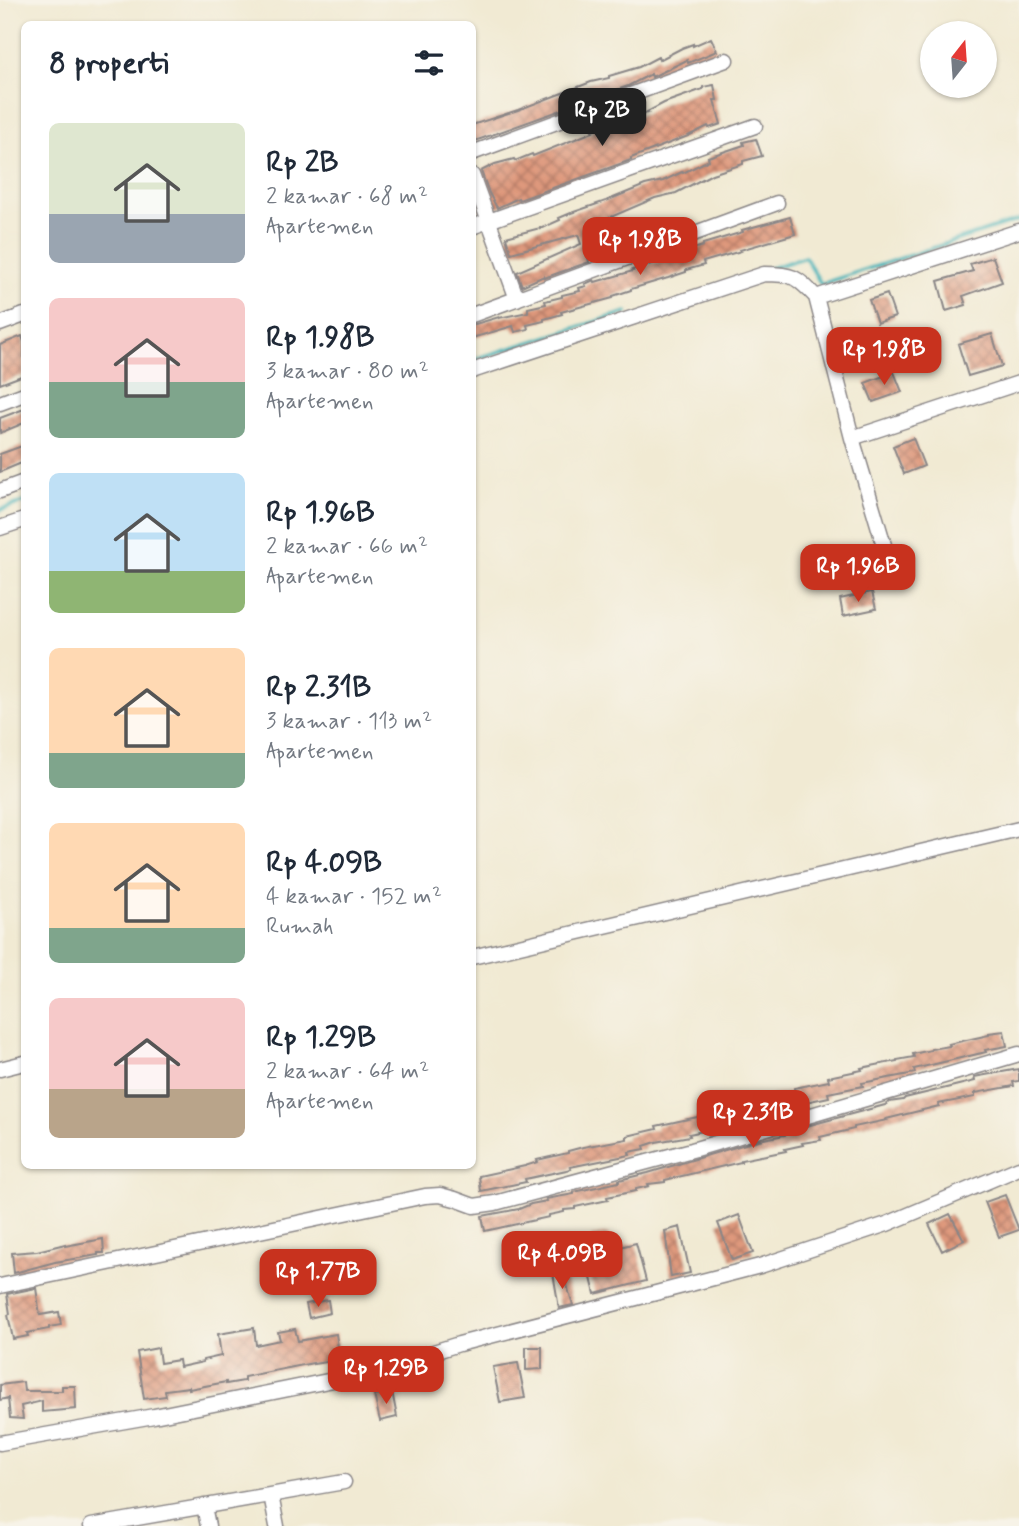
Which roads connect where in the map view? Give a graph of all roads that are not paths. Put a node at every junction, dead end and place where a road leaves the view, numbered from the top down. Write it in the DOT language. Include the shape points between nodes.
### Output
graph roads {
  1 [pos="726,60"];
  2 [pos="755,127"];
  3 [pos="476,152"];
  4 [pos="476,186"];
  5 [pos="777,203"];
  6 [pos="488,221"];
  7 [pos="476,226"];
  8 [pos="1019,231"];
  9 [pos="816,297"];
  10 [pos="517,299"];
  11 [pos="476,314"];
  12 [pos="21,316"];
  13 [pos="0,324"];
  14 [pos="476,370"];
  15 [pos="1019,383"];
  16 [pos="21,395"];
  17 [pos="0,403"];
  18 [pos="852,438"];
  19 [pos="21,483"];
  20 [pos="0,491"];
  21 [pos="21,521"];
  22 [pos="0,528"];
  23 [pos="884,545"];
  24 [pos="1019,828"];
  25 [pos="476,956"];
  26 [pos="1019,1054"];
  27 [pos="21,1064"];
  28 [pos="0,1069"];
  29 [pos="1019,1168"];
  30 [pos="0,1286"];
  31 [pos="0,1443"];
  32 [pos="344,1482"];
  33 [pos="271,1495"];
  34 [pos="204,1506"];
  35 [pos="129,1523"];
  36 [pos="91,1526"];
  37 [pos="208,1526"];
  38 [pos="277,1526"];
  1 -- 3 [label="street"];
  2 -- 6 [label="street"];
  4 -- 6 [label="street"];
  5 -- 10 [label="street"];
  6 -- 7 [label="street"];
  6 -- 10 [label="street"];
  8 -- 9 [label="street"];
  9 -- 14 [label="street" via="791,275 764,274"];
  9 -- 18 [label="street"];
  10 -- 11 [label="street"];
  12 -- 13 [label="street"];
  15 -- 18 [label="street"];
  16 -- 17 [label="street"];
  18 -- 23 [label="street"];
  19 -- 20 [label="street"];
  21 -- 22 [label="street"];
  24 -- 25 [label="street"];
  26 -- 30 [label="street" via="495,1203 474,1206 440,1195 425,1196"];
  27 -- 28 [label="street"];
  29 -- 31 [label="street" via="887,1224 760,1266 459,1344 363,1374"];
  32 -- 33 [label="street"];
  33 -- 34 [label="street"];
  33 -- 38 [label="street"];
  34 -- 35 [label="street"];
  34 -- 37 [label="street"];
  35 -- 36 [label="street"];
}
